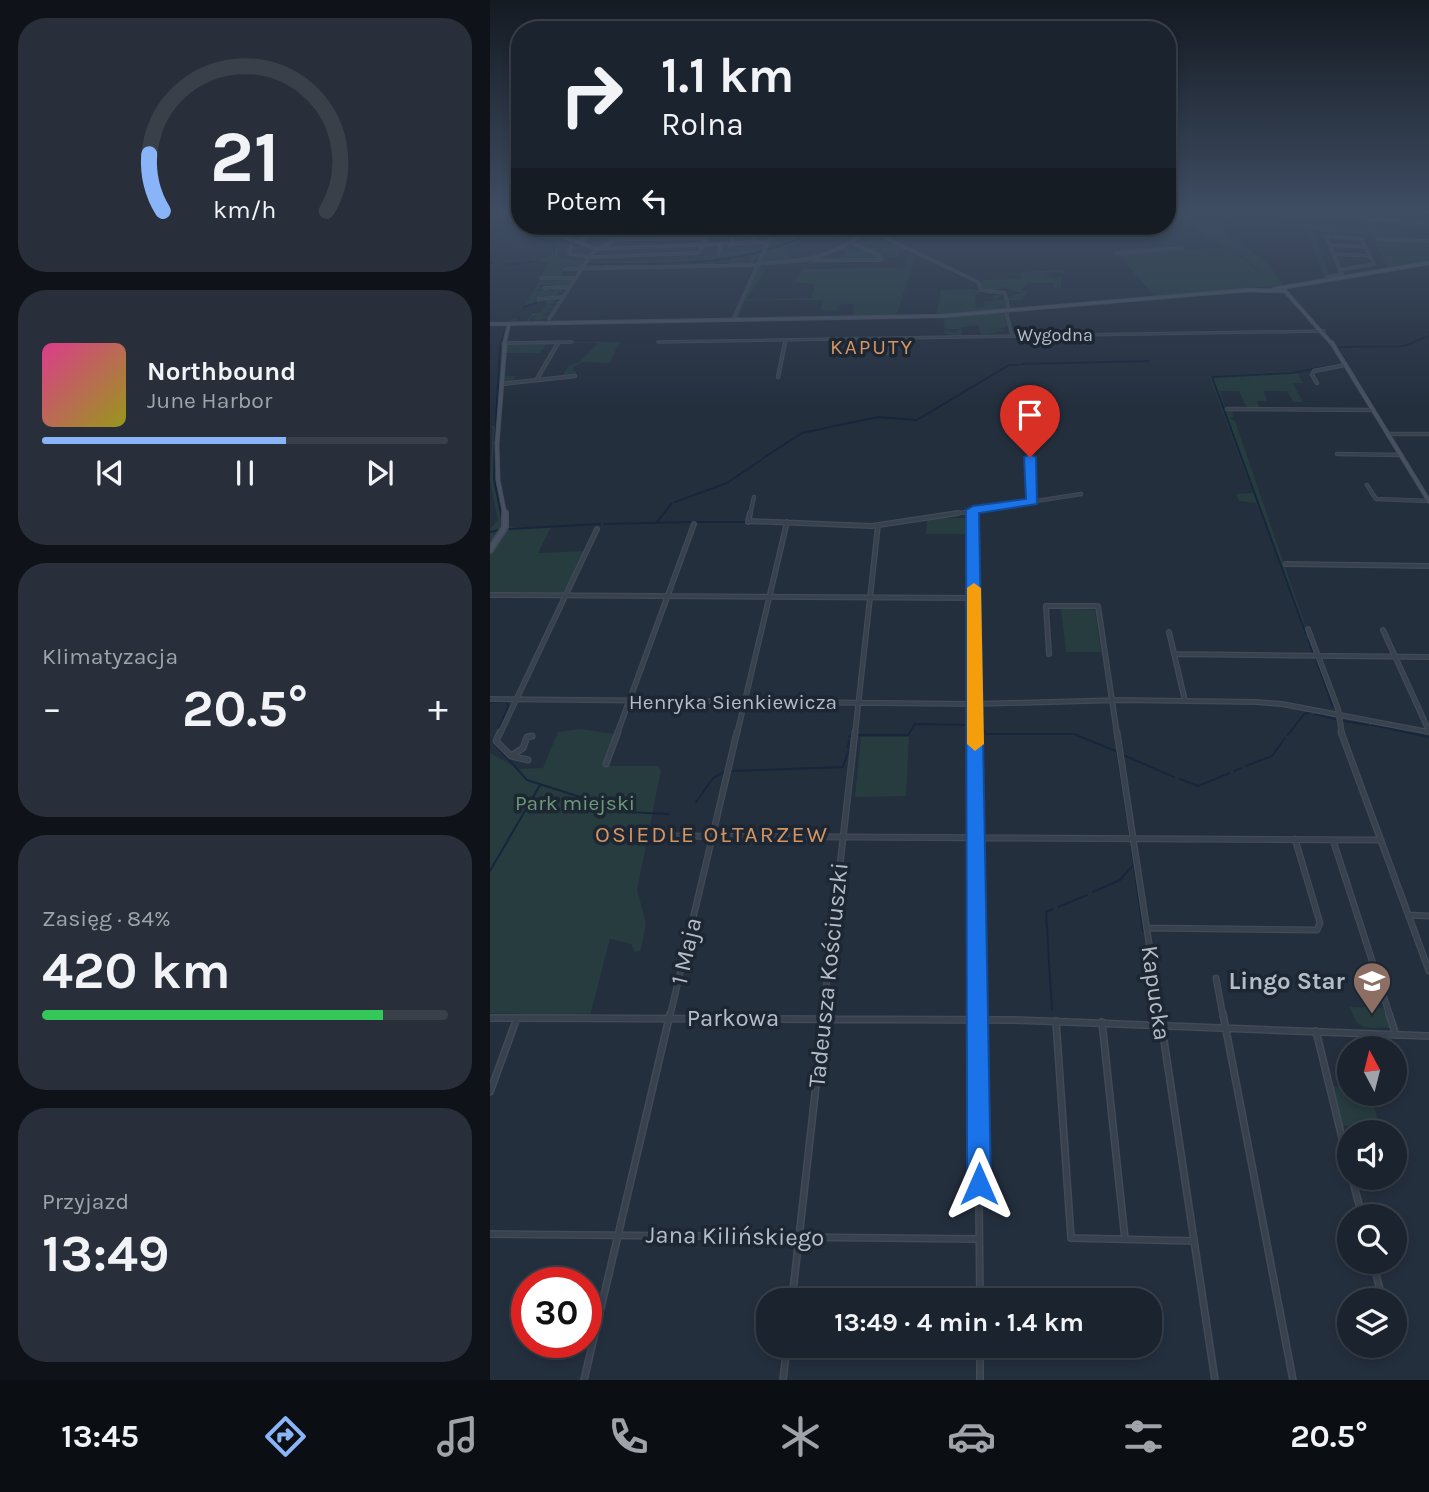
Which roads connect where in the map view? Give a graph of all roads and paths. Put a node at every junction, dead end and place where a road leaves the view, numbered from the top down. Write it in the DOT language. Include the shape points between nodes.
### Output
graph roads {
  1 [pos="752,277"];
  2 [pos="968,277"];
  3 [pos="1340,277"];
  4 [pos="541,278"];
  5 [pos="575,278"];
  6 [pos="1330,279"];
  7 [pos="569,287"];
  8 [pos="544,288"];
  9 [pos="1281,290"];
  10 [pos="562,298"];
  11 [pos="538,299"];
  12 [pos="1008,310"];
  13 [pos="548,320"];
  14 [pos="733,320"];
  15 [pos="490,324"];
  16 [pos="509,324"];
  17 [pos="1324,331"];
  18 [pos="1012,335"];
  19 [pos="888,338"];
  20 [pos="786,340"];
  21 [pos="559,342"];
  22 [pos="572,342"];
  23 [pos="658,342"];
  24 [pos="503,343"];
  25 [pos="887,353"];
  26 [pos="1345,365"];
  27 [pos="575,376"];
  28 [pos="778,377"];
  29 [pos="536,381"];
  30 [pos="1317,383"];
  31 [pos="502,384"];
  32 [pos="1227,409"];
  33 [pos="1373,410"];
  34 [pos="1388,434"];
  35 [pos="1429,434"];
  36 [pos="1028,435"];
  37 [pos="1337,454"];
  38 [pos="1401,454"];
  39 [pos="1367,485"];
  40 [pos="1081,494"];
  41 [pos="754,497"];
  42 [pos="1429,501"];
  43 [pos="1033,502"];
  44 [pos="973,510"];
  45 [pos="787,522"];
  46 [pos="694,524"];
  47 [pos="878,525"];
  48 [pos="597,528"];
  49 [pos="490,550"];
  50 [pos="1286,564"];
  51 [pos="1429,566"];
  52 [pos="490,596"];
  53 [pos="565,596"];
  54 [pos="667,597"];
  55 [pos="769,597"];
  56 [pos="871,597"];
  57 [pos="974,598"];
  58 [pos="1308,629"];
  59 [pos="1383,630"];
  60 [pos="1169,632"];
  61 [pos="1049,654"];
  62 [pos="1174,654"];
  63 [pos="1318,655"];
  64 [pos="1395,657"];
  65 [pos="1429,657"];
  66 [pos="490,699"];
  67 [pos="517,699"];
  68 [pos="629,701"];
  69 [pos="1110,701"];
  70 [pos="1185,701"];
  71 [pos="745,702"];
  72 [pos="859,702"];
  73 [pos="975,704"];
  74 [pos="1339,715"];
  75 [pos="1429,732"];
  76 [pos="532,736"];
  77 [pos="511,756"];
  78 [pos="528,760"];
  79 [pos="606,764"];
  80 [pos="650,835"];
  81 [pos="713,837"];
  82 [pos="844,838"];
  83 [pos="975,838"];
  84 [pos="1133,839"];
  85 [pos="1296,839"];
  86 [pos="1333,840"];
  87 [pos="1381,840"];
  88 [pos="1409,915"];
  89 [pos="1429,916"];
  90 [pos="1147,928"];
  91 [pos="1429,971"];
  92 [pos="1216,978"];
  93 [pos="490,1018"];
  94 [pos="517,1018"];
  95 [pos="670,1018"];
  96 [pos="824,1018"];
  97 [pos="977,1019"];
  98 [pos="1056,1021"];
  99 [pos="1102,1022"];
  100 [pos="1161,1025"];
  101 [pos="1226,1028"];
  102 [pos="1316,1031"];
  103 [pos="1396,1035"];
  104 [pos="1429,1036"];
  105 [pos="490,1092"];
  106 [pos="1338,1120"];
  107 [pos="490,1234"];
  108 [pos="618,1234"];
  109 [pos="799,1238"];
  110 [pos="979,1239"];
  111 [pos="1125,1240"];
  112 [pos="1194,1241"];
  113 [pos="793,1288"];
  114 [pos="980,1288"];
  115 [pos="785,1358"];
  116 [pos="980,1358"];
  117 [pos="584,1380"];
  118 [pos="783,1380"];
  119 [pos="980,1380"];
  120 [pos="1215,1380"];
  121 [pos="1293,1380"];
  1 -- 14 [label="street"];
  2 -- 12 [label="street" via="978,282 981,290 1005,293"];
  3 -- 6 [label="street"];
  4 -- 5 [label="street"];
  5 -- 7 [label="street"];
  6 -- 9 [label="street"];
  7 -- 8 [label="street"];
  7 -- 10 [label="street"];
  9 -- 12 [label="street"];
  9 -- 17 [label="street"];
  10 -- 11 [label="street"];
  10 -- 13 [label="street"];
  12 -- 14 [label="street" via="942,316"];
  12 -- 18 [label="street"];
  13 -- 14 [label="street"];
  13 -- 16 [label="street"];
  15 -- 16 [label="street"];
  16 -- 24 [label="street"];
  17 -- 18 [label="street, Wygodna"];
  17 -- 26 [label="street"];
  18 -- 19 [label="street, Wygodna"];
  19 -- 20 [label="street, Wygodna"];
  19 -- 25 [label="street"];
  20 -- 23 [label="street, Wygodna"];
  20 -- 28 [label="street"];
  21 -- 22 [label="street"];
  21 -- 24 [label="street"];
  21 -- 29 [label="street"];
  24 -- 31 [label="street"];
  26 -- 30 [label="street" via="1314,371"];
  26 -- 33 [label="street"];
  27 -- 29 [label="street"];
  29 -- 31 [label="street"];
  31 -- 49 [label="street" via="498,478 506,521"];
  32 -- 33 [label="street"];
  33 -- 34 [label="street"];
  34 -- 35 [label="street"];
  34 -- 38 [label="street"];
  36 -- 43 [label="street"];
  37 -- 38 [label="street"];
  38 -- 42 [label="street"];
  39 -- 42 [label="street" via="1376,499"];
  40 -- 43 [label="street"];
  41 -- 45 [label="street" via="748,521"];
  43 -- 44 [label="street"];
  44 -- 47 [label="street"];
  44 -- 57 [label="street"];
  45 -- 47 [label="street"];
  45 -- 55 [label="street, 1 Maja"];
  46 -- 54 [label="street"];
  47 -- 56 [label="street, Tadeusza Kościuszki"];
  48 -- 53 [label="street"];
  50 -- 51 [label="street"];
  52 -- 53 [label="street"];
  53 -- 54 [label="street"];
  53 -- 67 [label="street"];
  54 -- 55 [label="street"];
  54 -- 68 [label="street"];
  55 -- 56 [label="street"];
  55 -- 71 [label="street, 1 Maja"];
  56 -- 57 [label="street"];
  56 -- 72 [label="street, Tadeusza Kościuszki"];
  57 -- 73 [label="street"];
  58 -- 63 [label="street"];
  59 -- 64 [label="street"];
  60 -- 62 [label="street"];
  61 -- 69 [label="street, Kapucka" via="1046,606 1098,606"];
  62 -- 63 [label="street"];
  62 -- 70 [label="street"];
  63 -- 64 [label="street"];
  63 -- 74 [label="street"];
  64 -- 65 [label="street"];
  64 -- 75 [label="street"];
  66 -- 67 [label="street, Henryka Sienkiewicza"];
  67 -- 68 [label="street, Henryka Sienkiewicza"];
  67 -- 77 [label="street" via="496,741"];
  68 -- 71 [label="street, Henryka Sienkiewicza"];
  68 -- 79 [label="street"];
  69 -- 70 [label="street, Henryka Sienkiewicza"];
  69 -- 73 [label="street, Henryka Sienkiewicza"];
  69 -- 84 [label="street, Kapucka"];
  70 -- 74 [label="street, Henryka Sienkiewicza" via="1282,704"];
  71 -- 72 [label="street, Henryka Sienkiewicza"];
  71 -- 81 [label="street, 1 Maja"];
  72 -- 73 [label="street, Henryka Sienkiewicza"];
  72 -- 82 [label="street, Tadeusza Kościuszki"];
  73 -- 83 [label="street"];
  74 -- 75 [label="street, Henryka Sienkiewicza"];
  74 -- 87 [label="street"];
  76 -- 77 [label="street"];
  77 -- 78 [label="street"];
  80 -- 81 [label="street"];
  81 -- 82 [label="street"];
  81 -- 95 [label="street, 1 Maja"];
  82 -- 83 [label="street"];
  82 -- 96 [label="street, Tadeusza Kościuszki"];
  83 -- 84 [label="street"];
  83 -- 97 [label="street"];
  84 -- 85 [label="street"];
  84 -- 90 [label="street, Kapucka"];
  85 -- 86 [label="street"];
  85 -- 90 [label="street" via="1320,923 1317,930"];
  86 -- 87 [label="street"];
  86 -- 103 [label="street"];
  87 -- 88 [label="street"];
  88 -- 89 [label="street"];
  88 -- 91 [label="street"];
  90 -- 100 [label="street, Kapucka"];
  92 -- 101 [label="street"];
  93 -- 94 [label="street, Parkowa"];
  94 -- 95 [label="street, Parkowa"];
  94 -- 105 [label="street"];
  95 -- 96 [label="street, Parkowa"];
  95 -- 108 [label="street, 1 Maja"];
  96 -- 97 [label="street, Parkowa"];
  96 -- 109 [label="street, Tadeusza Kościuszki"];
  97 -- 98 [label="street, Parkowa"];
  97 -- 110 [label="street"];
  98 -- 99 [label="street, Parkowa"];
  98 -- 111 [label="street" via="1071,1238"];
  99 -- 100 [label="street, Parkowa"];
  99 -- 111 [label="street"];
  100 -- 101 [label="street, Parkowa"];
  100 -- 112 [label="street, Kapucka"];
  101 -- 102 [label="street, Parkowa"];
  101 -- 121 [label="street"];
  102 -- 103 [label="street, Parkowa"];
  102 -- 106 [label="street"];
  103 -- 104 [label="street, Parkowa"];
  107 -- 108 [label="street, Jana Kilińskiego"];
  108 -- 109 [label="street, Jana Kilińskiego"];
  108 -- 117 [label="street, 1 Maja"];
  109 -- 110 [label="street, Jana Kilińskiego"];
  109 -- 113 [label="street, Tadeusza Kościuszki"];
  110 -- 114 [label="street"];
  111 -- 112 [label="street"];
  112 -- 120 [label="street, Kapucka"];
  115 -- 118 [label="street"];
  116 -- 119 [label="street"];
}
